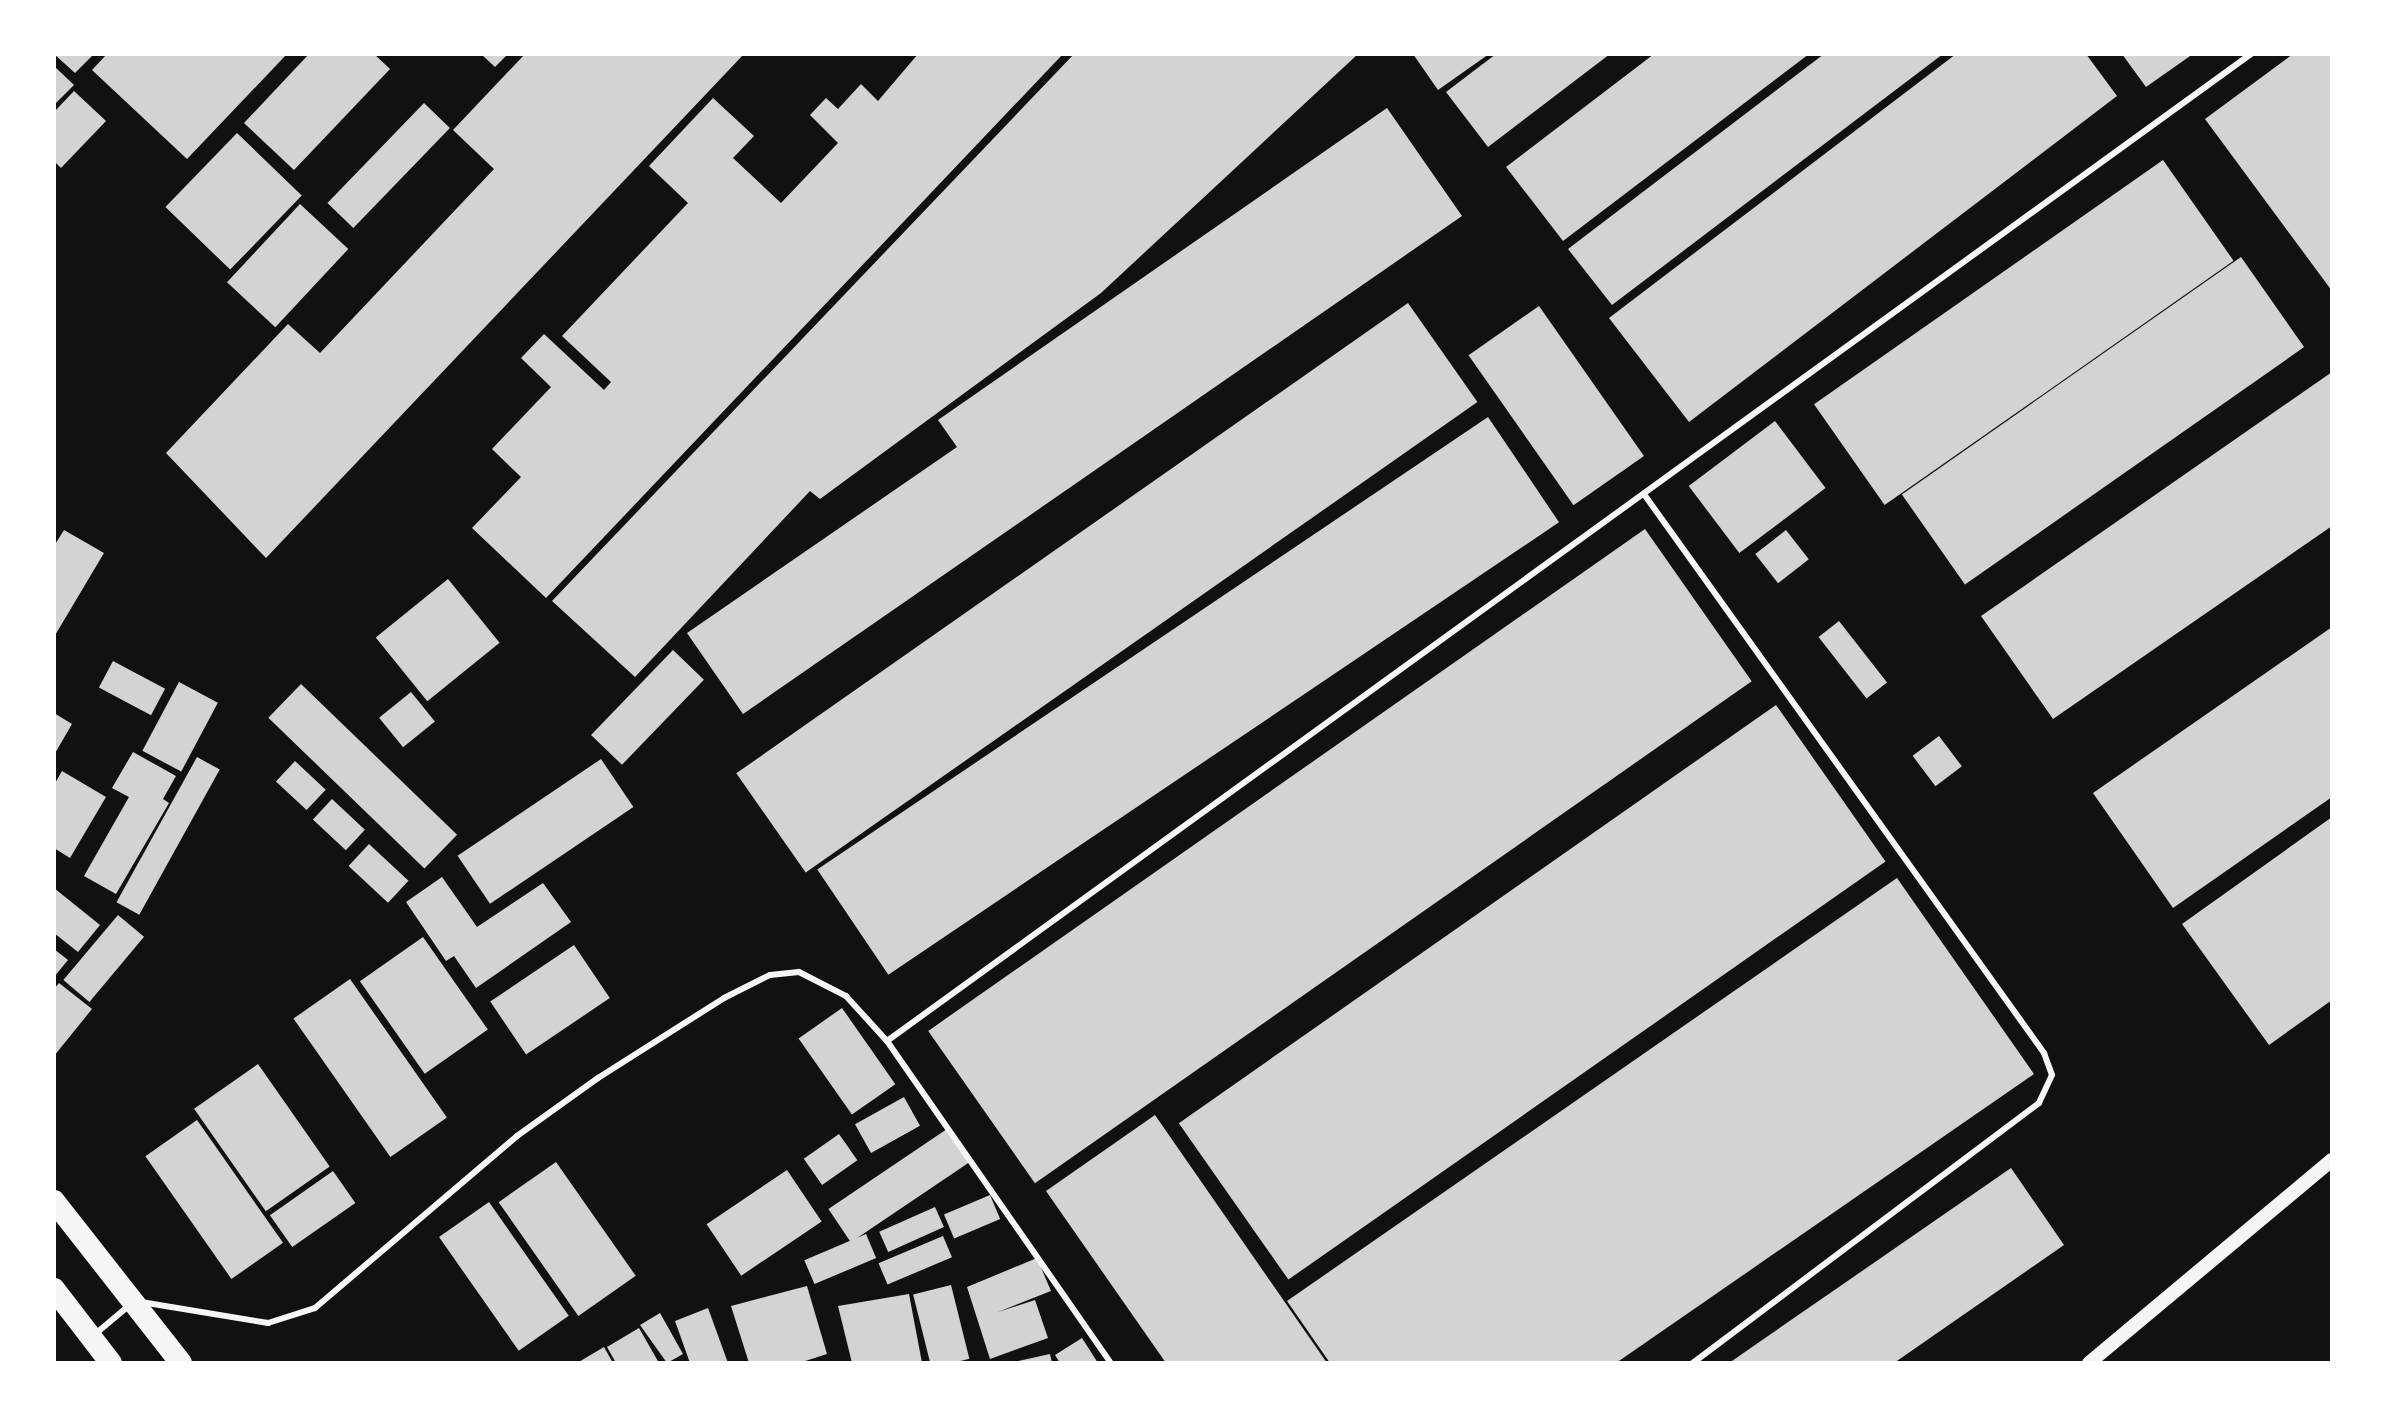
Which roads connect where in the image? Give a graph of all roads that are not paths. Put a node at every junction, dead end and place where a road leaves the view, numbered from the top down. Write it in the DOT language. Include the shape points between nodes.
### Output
graph roads {
  1 [pos="2251,54"];
  2 [pos="1646,497"];
  3 [pos="887,1041"];
  4 [pos="2332,1160"];
  5 [pos="54,1201"];
  6 [pos="54,1289"];
  7 [pos="135,1301"];
  8 [pos="91,1338"];
  9 [pos="111,1363"];
  10 [pos="181,1363"];
  11 [pos="1111,1363"];
  12 [pos="1693,1363"];
  13 [pos="2089,1363"];
  1 -- 2 [label="lane"];
  2 -- 3 [label="lane"];
  2 -- 12 [label="lane" via="2044,1053 2052,1075 2039,1103"];
  3 -- 7 [label="lane" via="823,978 770,975 672,1030 517,1136 315,1308 268,1323"];
  3 -- 11 [label="lane"];
  4 -- 13 [label="street"];
  5 -- 7 [label="highway"];
  6 -- 8 [label="highway"];
  7 -- 8 [label="lane"];
  7 -- 10 [label="highway"];
  8 -- 9 [label="highway"];
}
